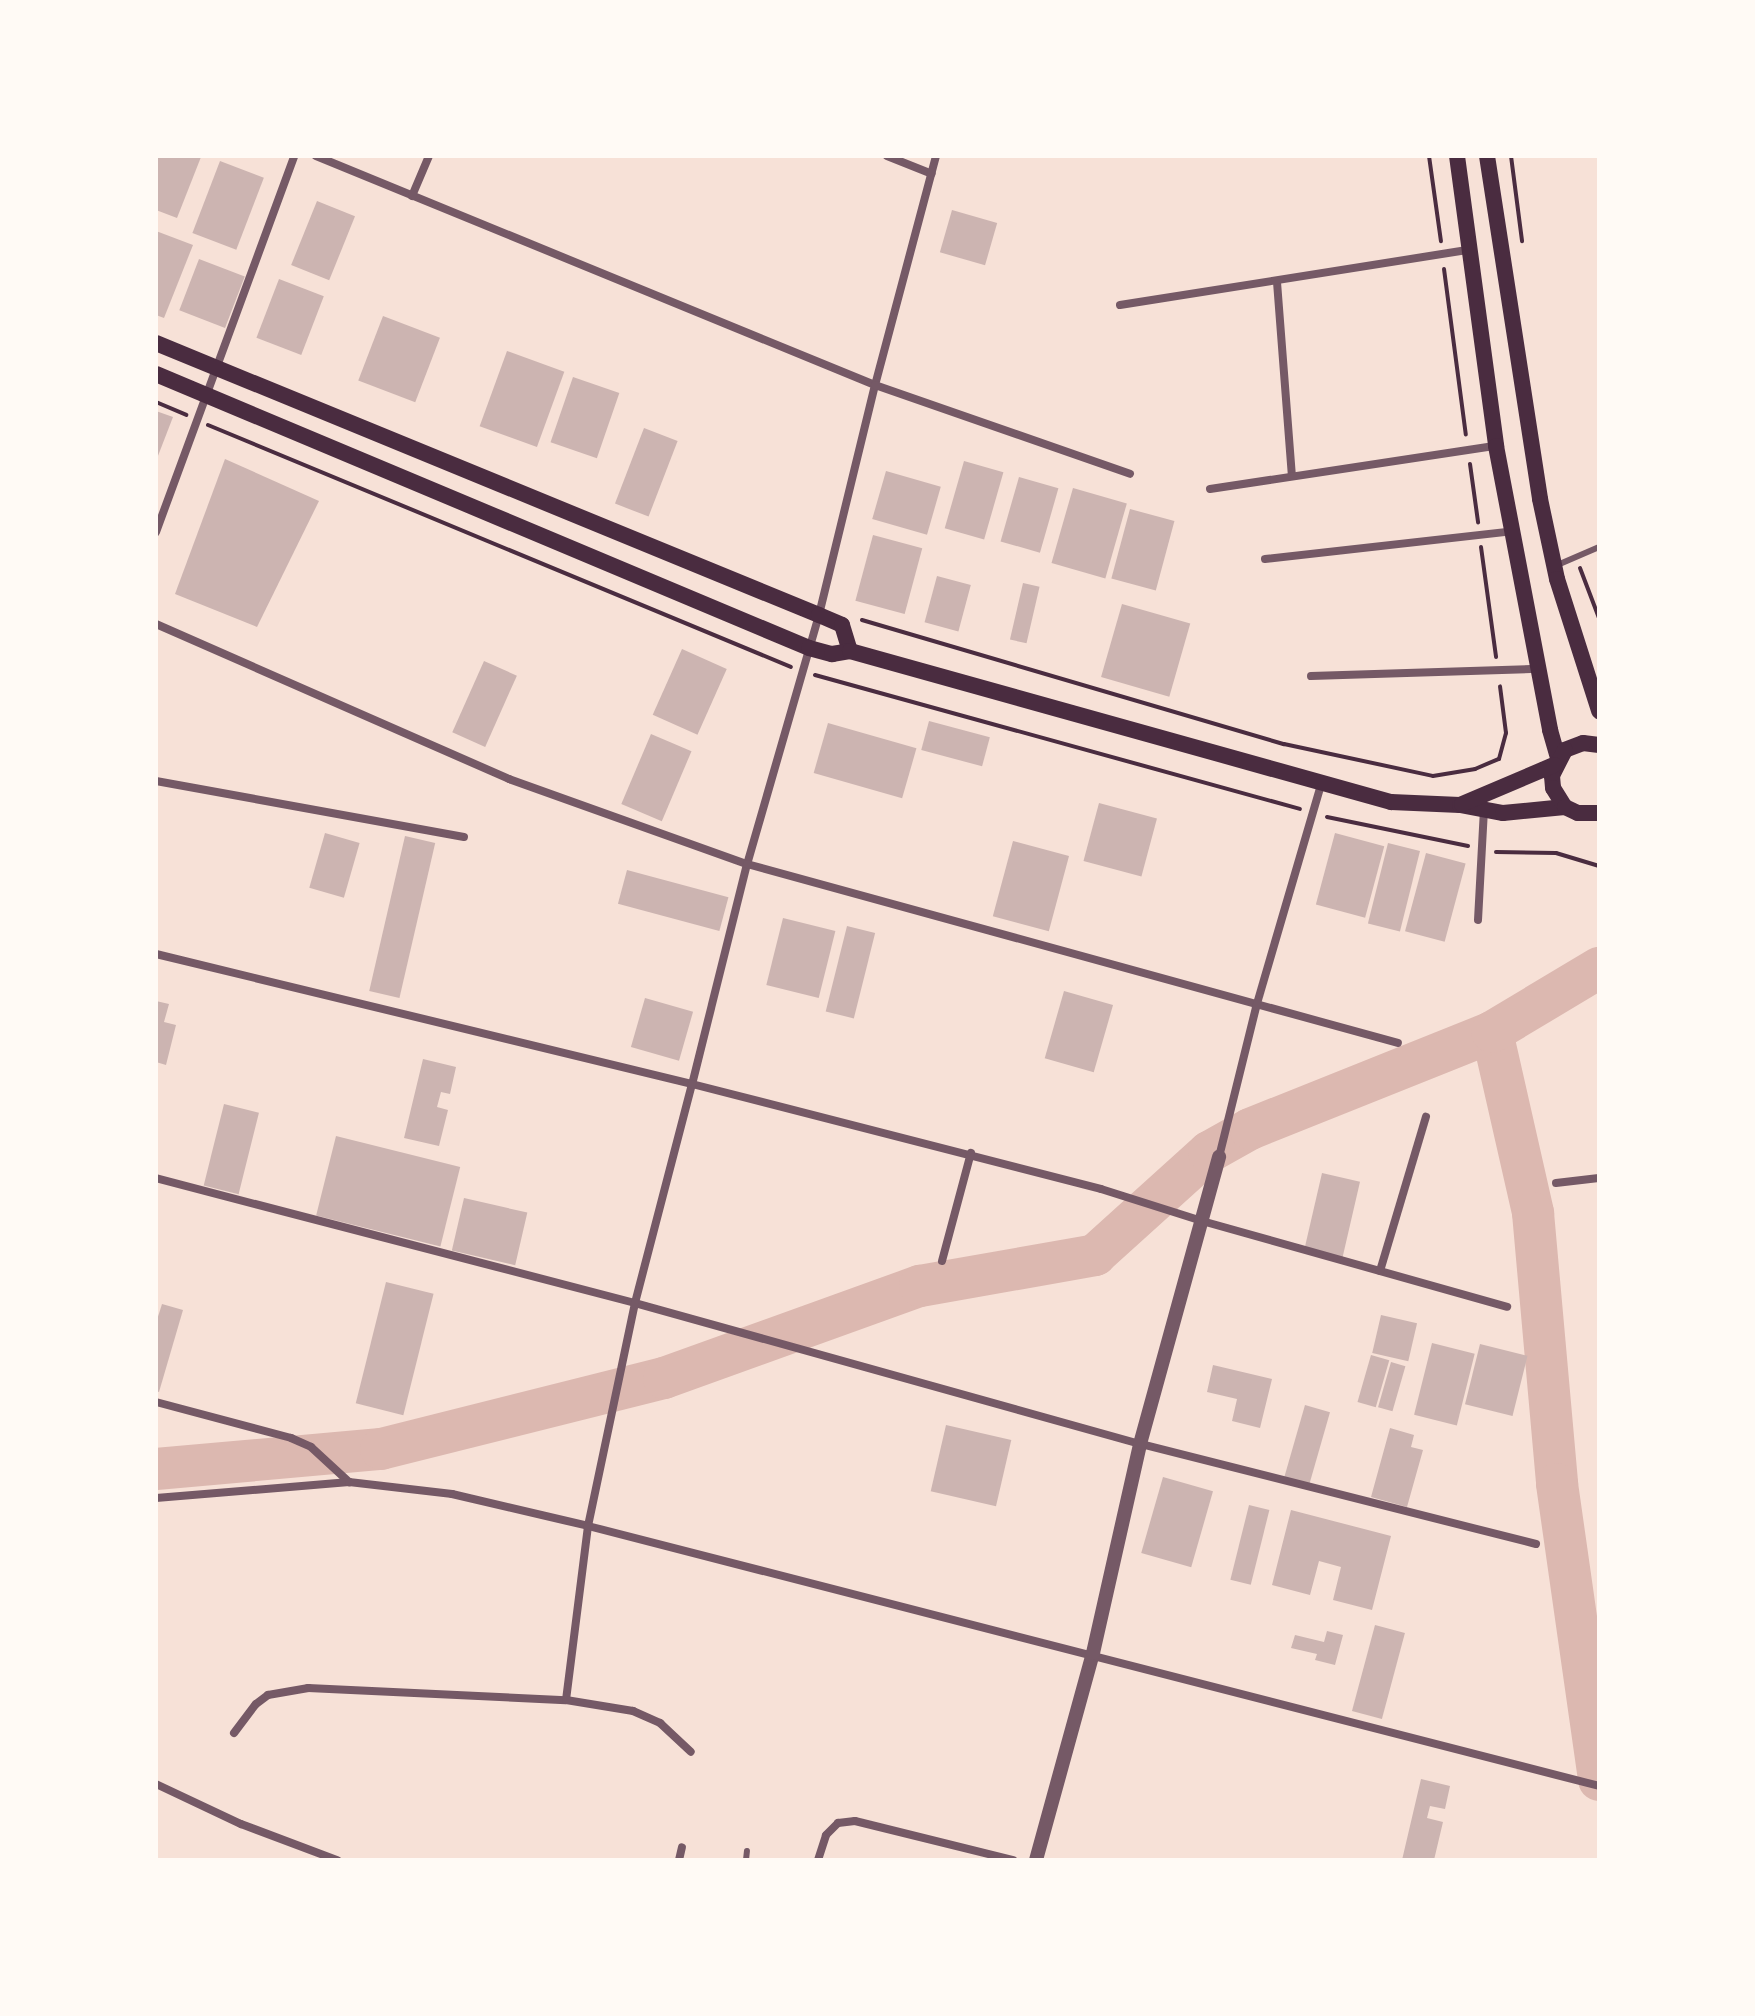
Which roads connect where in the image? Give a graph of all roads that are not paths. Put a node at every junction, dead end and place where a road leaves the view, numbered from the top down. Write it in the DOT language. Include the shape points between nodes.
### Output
graph roads {
  1 [pos="294,156"];
  2 [pos="316,156"];
  3 [pos="429,156"];
  4 [pos="887,156"];
  5 [pos="936,156"];
  6 [pos="1457,156"];
  7 [pos="1487,156"];
  8 [pos="932,174"];
  9 [pos="412,196"];
  10 [pos="1470,250"];
  11 [pos="1277,282"];
  12 [pos="1120,305"];
  13 [pos="156,343"];
  14 [pos="218,369"];
  15 [pos="156,374"];
  16 [pos="875,385"];
  17 [pos="209,396"];
  18 [pos="1496,446"];
  19 [pos="1130,474"];
  20 [pos="1292,475"];
  21 [pos="1210,489"];
  22 [pos="1514,531"];
  23 [pos="156,532"];
  24 [pos="1599,547"];
  25 [pos="1265,559"];
  26 [pos="1554,566"];
  27 [pos="819,615"];
  28 [pos="156,624"];
  29 [pos="809,648"];
  30 [pos="850,651"];
  31 [pos="1539,669"];
  32 [pos="1311,676"];
  33 [pos="1599,711"];
  34 [pos="1599,745"];
  35 [pos="1556,762"];
  36 [pos="156,781"];
  37 [pos="1321,785"];
  38 [pos="1460,805"];
  39 [pos="1565,807"];
  40 [pos="1484,809"];
  41 [pos="1596,816"];
  42 [pos="464,837"];
  43 [pos="747,864"];
  44 [pos="1478,920"];
  45 [pos="156,954"];
  46 [pos="1256,1007"];
  47 [pos="1398,1043"];
  48 [pos="692,1084"];
  49 [pos="1426,1117"];
  50 [pos="970,1154"];
  51 [pos="1219,1157"];
  52 [pos="156,1178"];
  53 [pos="1599,1178"];
  54 [pos="1556,1183"];
  55 [pos="1202,1221"];
  56 [pos="942,1261"];
  57 [pos="1380,1271"];
  58 [pos="635,1303"];
  59 [pos="1507,1307"];
  60 [pos="156,1402"];
  61 [pos="1140,1444"];
  62 [pos="349,1482"];
  63 [pos="156,1498"];
  64 [pos="588,1526"];
  65 [pos="1536,1544"];
  66 [pos="1093,1653"];
  67 [pos="566,1700"];
  68 [pos="234,1733"];
  69 [pos="691,1752"];
  70 [pos="156,1784"];
  71 [pos="1599,1786"];
  72 [pos="682,1847"];
  73 [pos="747,1851"];
  74 [pos="337,1860"];
  75 [pos="679,1860"];
  76 [pos="746,1860"];
  77 [pos="818,1860"];
  78 [pos="1013,1860"];
  79 [pos="1036,1860"];
  1 -- 14 [label="street"];
  2 -- 9 [label="street"];
  3 -- 9 [label="street"];
  4 -- 8 [label="street"];
  5 -- 8 [label="street"];
  6 -- 10 [label="main road"];
  7 -- 26 [label="main road" via="1524,413"];
  8 -- 16 [label="street"];
  9 -- 16 [label="street"];
  10 -- 11 [label="street"];
  10 -- 18 [label="main road"];
  11 -- 12 [label="street"];
  11 -- 20 [label="street"];
  13 -- 14 [label="main road"];
  14 -- 17 [label="street"];
  14 -- 27 [label="main road"];
  15 -- 17 [label="main road"];
  16 -- 19 [label="street"];
  16 -- 27 [label="street"];
  17 -- 23 [label="street"];
  17 -- 29 [label="main road"];
  18 -- 20 [label="street"];
  18 -- 22 [label="main road"];
  20 -- 21 [label="street"];
  22 -- 25 [label="street"];
  22 -- 31 [label="main road"];
  24 -- 26 [label="lane"];
  26 -- 33 [label="main road"];
  27 -- 29 [label="street"];
  27 -- 30 [label="main road" via="842,625"];
  28 -- 43 [label="street" via="509,779"];
  29 -- 30 [label="main road" via="832,654"];
  29 -- 43 [label="street"];
  30 -- 37 [label="main road"];
  31 -- 32 [label="street"];
  31 -- 35 [label="main road"];
  34 -- 35 [label="main road" via="1574,745"];
  35 -- 38 [label="main road"];
  35 -- 39 [label="main road" via="1553,788"];
  36 -- 42 [label="street"];
  37 -- 38 [label="main road" via="1391,802"];
  37 -- 46 [label="street"];
  38 -- 40 [label="main road"];
  39 -- 40 [label="main road" via="1536,812"];
  39 -- 41 [label="main road"];
  40 -- 44 [label="street"];
  43 -- 46 [label="street"];
  43 -- 48 [label="street"];
  45 -- 48 [label="street"];
  46 -- 47 [label="street"];
  46 -- 51 [label="street"];
  48 -- 50 [label="street"];
  48 -- 58 [label="street"];
  49 -- 57 [label="street"];
  50 -- 55 [label="street"];
  50 -- 56 [label="street"];
  51 -- 55 [label="street"];
  52 -- 58 [label="street"];
  53 -- 54 [label="street"];
  55 -- 57 [label="street"];
  55 -- 61 [label="street"];
  57 -- 59 [label="street"];
  58 -- 61 [label="street"];
  58 -- 64 [label="street"];
  60 -- 62 [label="street" via="291,1438 311,1447"];
  61 -- 65 [label="street"];
  61 -- 66 [label="street"];
  62 -- 63 [label="street"];
  62 -- 64 [label="street" via="452,1494"];
  64 -- 66 [label="street"];
  64 -- 67 [label="street"];
  66 -- 71 [label="street"];
  66 -- 79 [label="street"];
  67 -- 68 [label="street" via="285,1689 256,1704"];
  67 -- 69 [label="street" via="646,1714"];
  70 -- 74 [label="street"];
  72 -- 75 [label="street"];
  73 -- 76 [label="lane"];
  77 -- 78 [label="street" via="826,1835 838,1823 855,1821"];
}
